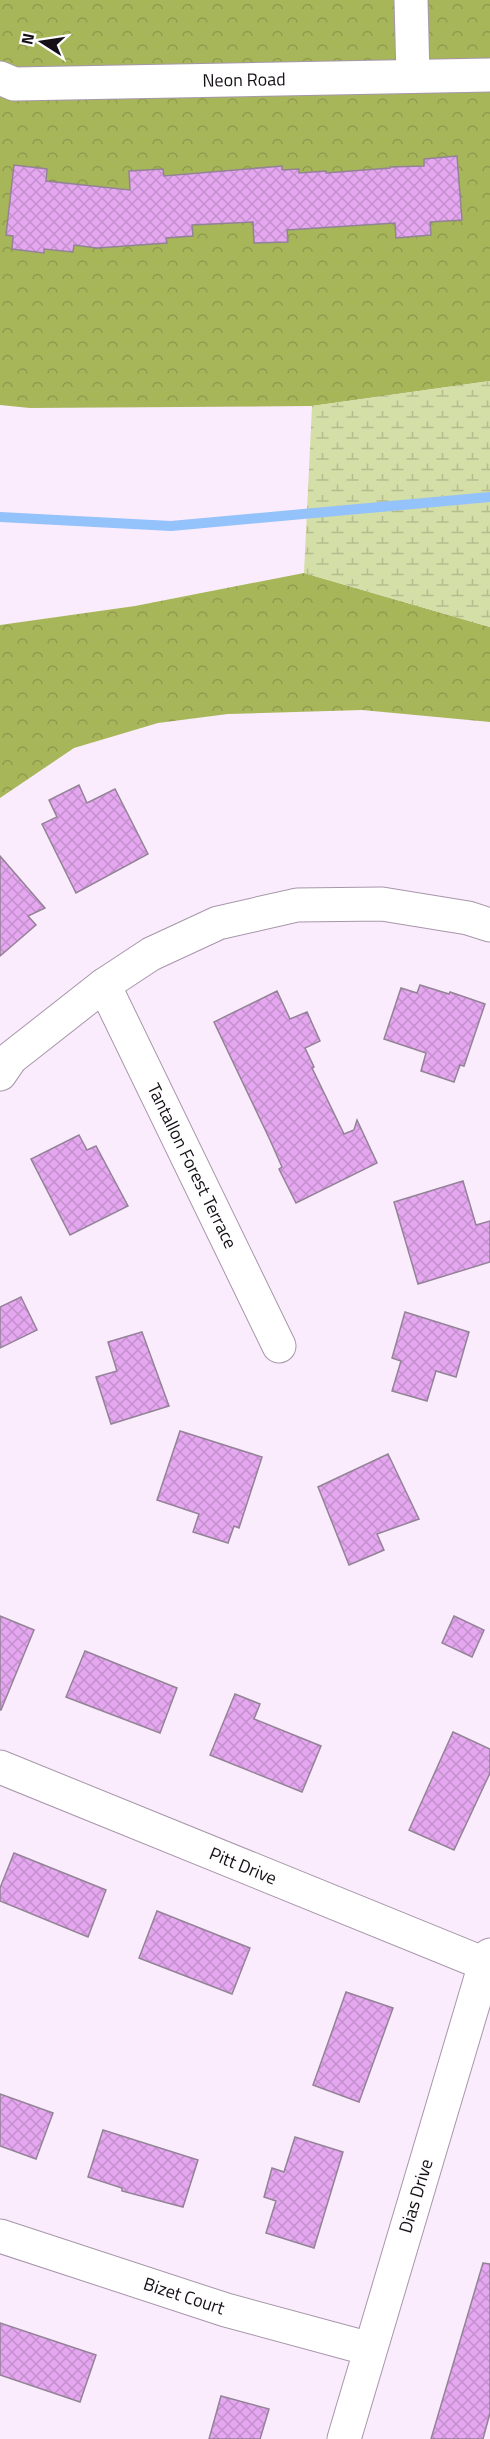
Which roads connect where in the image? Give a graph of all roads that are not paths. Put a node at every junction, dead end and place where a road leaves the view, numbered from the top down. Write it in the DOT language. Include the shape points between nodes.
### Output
graph roads {
  1 [pos="411,0"];
  2 [pos="490,75"];
  3 [pos="413,76"];
  4 [pos="0,78"];
  5 [pos="490,925"];
  6 [pos="104,985"];
  7 [pos="0,1074"];
  8 [pos="279,1346"];
  9 [pos="0,1767"];
  10 [pos="488,1959"];
  11 [pos="0,2236"];
  12 [pos="370,2349"];
  13 [pos="344,2439"];
  1 -- 3 [label="street"];
  2 -- 3 [label="street, Neon Road"];
  3 -- 4 [label="street, Neon Road" via="14,84"];
  5 -- 6 [label="street" via="381,904 297,905 218,923 151,954"];
  6 -- 7 [label="street" via="11,1058"];
  6 -- 8 [label="street, Tantallon Forest Terrace"];
  9 -- 10 [label="street, Pitt Drive"];
  10 -- 12 [label="street, Dias Drive"];
  11 -- 12 [label="street, Bizet Court" via="226,2310"];
  12 -- 13 [label="street, Dias Drive"];
}
